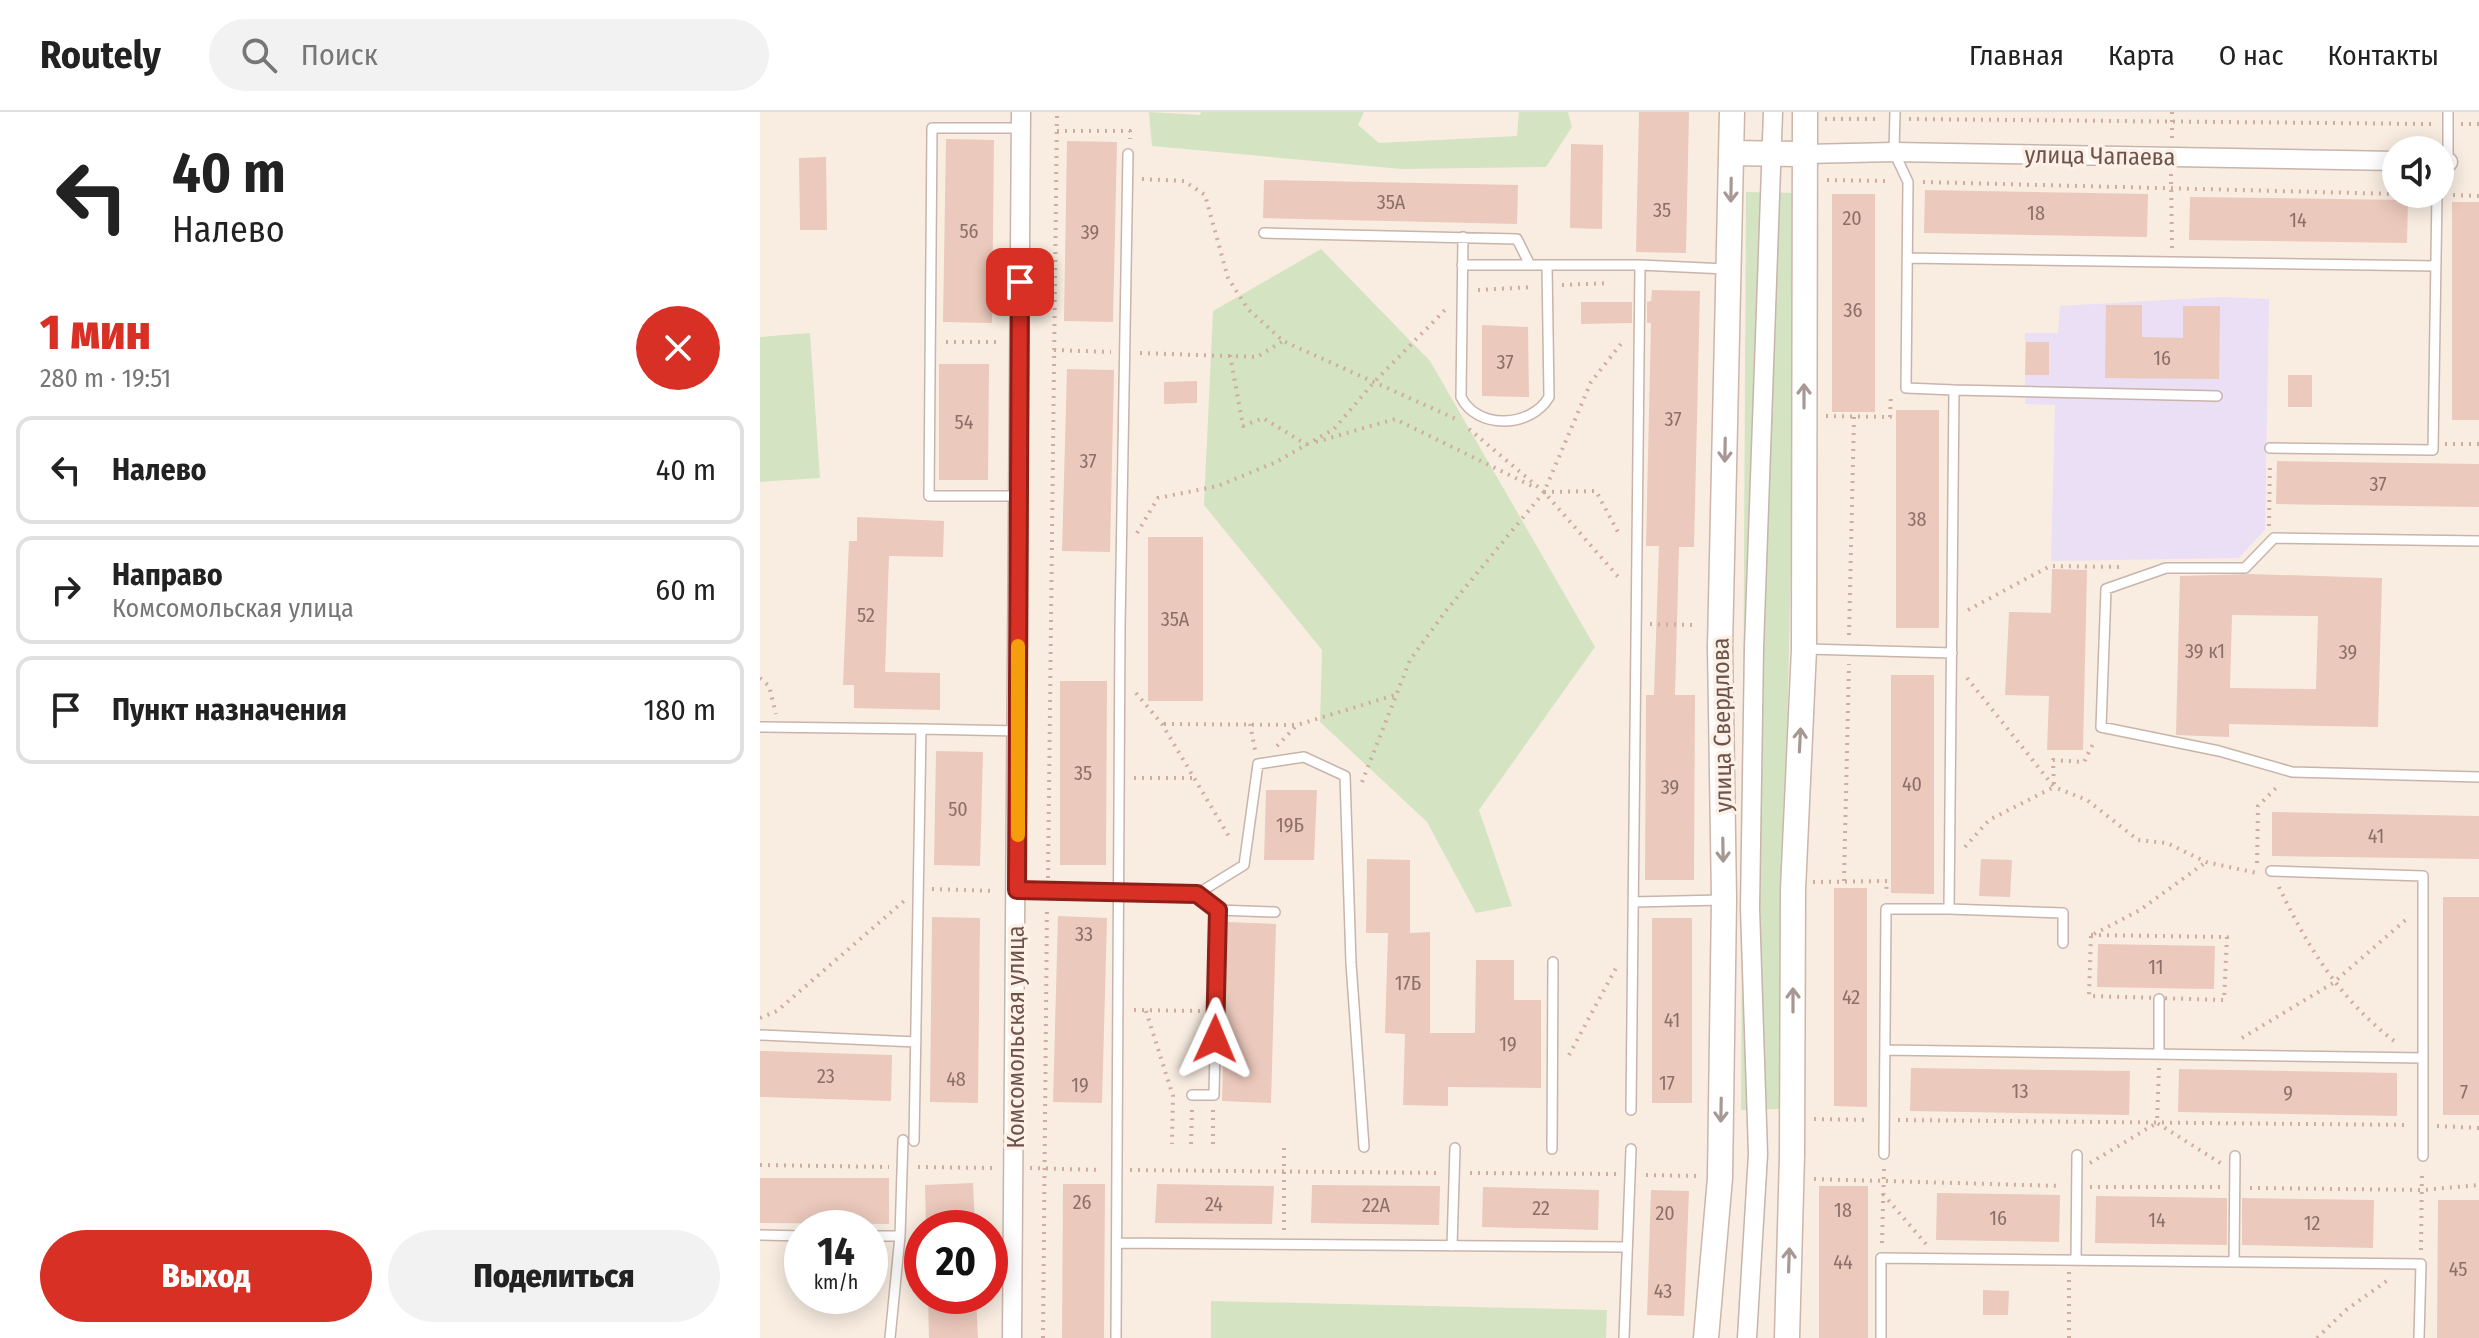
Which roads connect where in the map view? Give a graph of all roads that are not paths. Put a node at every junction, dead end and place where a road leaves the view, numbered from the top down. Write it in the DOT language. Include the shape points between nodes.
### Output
graph roads {
  1 [pos="1732,112"];
  2 [pos="1773,112"];
  3 [pos="2448,112"];
  4 [pos="1895,115"];
  5 [pos="1812,116"];
  6 [pos="1021,120"];
  7 [pos="2447,136"];
  8 [pos="1894,152"];
  9 [pos="1732,153"];
  10 [pos="1128,154"];
  11 [pos="1805,154"];
  12 [pos="1773,155"];
  13 [pos="2382,161"];
  14 [pos="2437,208"];
  15 [pos="1264,233"];
  16 [pos="1463,237"];
  17 [pos="1907,258"];
  18 [pos="1462,265"];
  19 [pos="1530,265"];
  20 [pos="1547,265"];
  21 [pos="1640,265"];
  22 [pos="2436,266"];
  23 [pos="1729,269"];
  24 [pos="1954,390"];
  25 [pos="2217,396"];
  26 [pos="2270,448"];
  27 [pos="1019,496"];
  28 [pos="2479,541"];
  29 [pos="1804,649"];
  30 [pos="1952,653"];
  31 [pos="760,727"];
  32 [pos="921,729"];
  33 [pos="1018,731"];
  34 [pos="2479,777"];
  35 [pos="2271,871"];
  36 [pos="1017,890"];
  37 [pos="1119,892"];
  38 [pos="1197,894"];
  39 [pos="1724,899"];
  40 [pos="1633,902"];
  41 [pos="1949,909"];
  42 [pos="1218,910"];
  43 [pos="1275,912"];
  44 [pos="2063,943"];
  45 [pos="1553,962"];
  46 [pos="2159,999"];
  47 [pos="760,1035"];
  48 [pos="916,1042"];
  49 [pos="1885,1050"];
  50 [pos="2159,1054"];
  51 [pos="2423,1058"];
  52 [pos="1192,1100"];
  53 [pos="1631,1110"];
  54 [pos="903,1140"];
  55 [pos="914,1141"];
  56 [pos="1364,1147"];
  57 [pos="1455,1148"];
  58 [pos="1552,1149"];
  59 [pos="1631,1149"];
  60 [pos="1884,1154"];
  61 [pos="2077,1155"];
  62 [pos="2235,1156"];
  63 [pos="2423,1156"];
  64 [pos="760,1235"];
  65 [pos="784,1236"];
  66 [pos="888,1236"];
  67 [pos="900,1236"];
  68 [pos="1117,1243"];
  69 [pos="1452,1246"];
  70 [pos="1627,1247"];
  71 [pos="2073,1260"];
  72 [pos="2234,1262"];
  73 [pos="890,1338"];
  74 [pos="1012,1338"];
  75 [pos="1116,1338"];
  76 [pos="1624,1338"];
  77 [pos="1706,1338"];
  78 [pos="1747,1338"];
  79 [pos="1787,1338"];
  80 [pos="1881,1338"];
  81 [pos="2419,1338"];
  1 -- 9 [label="street, улица Свердлова"];
  2 -- 12 [label="street"];
  3 -- 7 [label="lane"];
  4 -- 8 [label="lane"];
  5 -- 11 [label="street"];
  6 -- 27 [label="street, Комсомольская улица"];
  6 -- 27 [label="lane" via="932,128 929,496"];
  8 -- 11 [label="street, улица Чапаева"];
  8 -- 13 [label="street, улица Чапаева"];
  8 -- 17 [label="lane" via="1908,182"];
  9 -- 12 [label="street"];
  9 -- 23 [label="street, улица Свердлова, one-way"];
  10 -- 37 [label="lane"];
  11 -- 12 [label="street"];
  29 -- 11 [label="street, one-way"];
  12 -- 78 [label="street" via="1754,648 1750,908 1758,1154"];
  14 -- 22 [label="lane"];
  15 -- 16 [label="lane"];
  16 -- 18 [label="lane"];
  16 -- 19 [label="lane" via="1517,239"];
  17 -- 22 [label="lane"];
  17 -- 24 [label="lane" via="1906,388"];
  18 -- 19 [label="lane"];
  18 -- 20 [label="lane" via="1461,397 1468,411 1481,419 1527,419 1542,410 1549,397"];
  19 -- 20 [label="lane"];
  20 -- 21 [label="lane"];
  21 -- 23 [label="lane"];
  21 -- 40 [label="lane"];
  22 -- 26 [label="lane" via="2433,450"];
  23 -- 39 [label="street, улица Свердлова, one-way" via="1720,647"];
  24 -- 25 [label="lane"];
  24 -- 30 [label="lane"];
  27 -- 33 [label="street, Комсомольская улица"];
  28 -- 34 [label="lane" via="2274,538 2245,568 2166,568 2106,589 2101,727 2292,772"];
  29 -- 30 [label="lane"];
  79 -- 29 [label="street, one-way" via="1793,890"];
  30 -- 41 [label="lane"];
  31 -- 32 [label="lane"];
  32 -- 33 [label="lane"];
  32 -- 48 [label="lane"];
  33 -- 36 [label="street, Комсомольская улица"];
  35 -- 51 [label="lane" via="2423,876"];
  36 -- 37 [label="lane"];
  36 -- 74 [label="street, Комсомольская улица"];
  37 -- 38 [label="lane"];
  37 -- 68 [label="lane"];
  38 -- 42 [label="lane"];
  38 -- 56 [label="lane" via="1244,865 1258,764 1304,757 1345,776"];
  39 -- 40 [label="lane"];
  39 -- 77 [label="street, улица Свердлова, one-way" via="1720,1178"];
  40 -- 53 [label="lane"];
  41 -- 44 [label="lane" via="2063,913"];
  41 -- 49 [label="lane" via="1886,909"];
  42 -- 43 [label="lane"];
  42 -- 52 [label="lane" via="1214,1095"];
  45 -- 58 [label="lane"];
  46 -- 50 [label="lane"];
  47 -- 48 [label="lane"];
  48 -- 55 [label="lane"];
  49 -- 50 [label="lane"];
  49 -- 60 [label="lane"];
  50 -- 51 [label="lane"];
  51 -- 63 [label="lane"];
  54 -- 67 [label="lane"];
  57 -- 69 [label="lane"];
  59 -- 70 [label="lane"];
  61 -- 71 [label="lane"];
  62 -- 72 [label="lane"];
  64 -- 65 [label="lane"];
  66 -- 67 [label="lane"];
  67 -- 73 [label="lane"];
  68 -- 69 [label="lane"];
  68 -- 75 [label="lane"];
  69 -- 70 [label="lane"];
  70 -- 76 [label="lane"];
  71 -- 72 [label="lane"];
  71 -- 80 [label="lane" via="1881,1258"];
  72 -- 81 [label="lane" via="2415,1264"];
}
